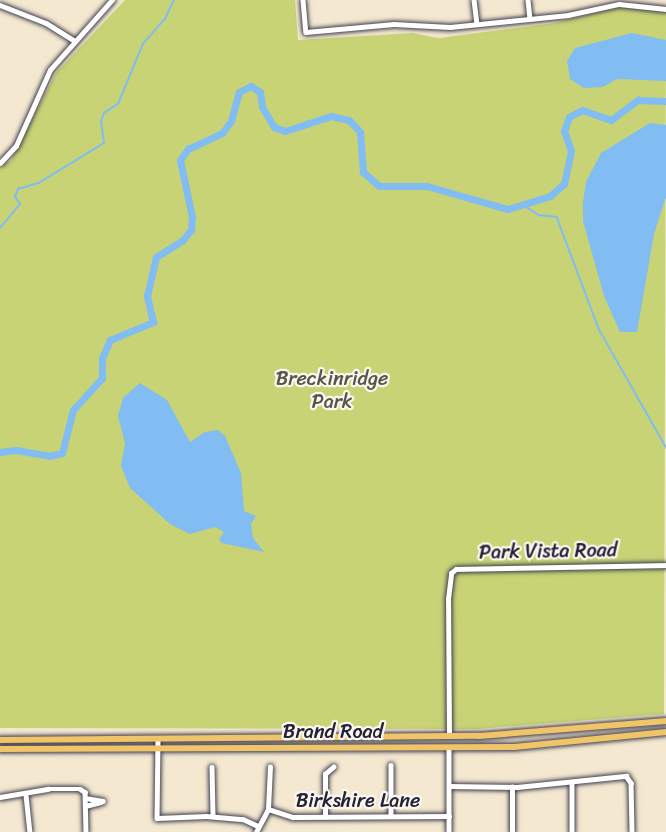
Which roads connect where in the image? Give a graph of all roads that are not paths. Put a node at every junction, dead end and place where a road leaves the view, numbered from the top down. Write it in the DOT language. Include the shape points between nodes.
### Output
graph roads {
  1 [pos="303,0"];
  2 [pos="474,0"];
  3 [pos="528,0"];
  4 [pos="109,1"];
  5 [pos="0,5"];
  6 [pos="666,9"];
  7 [pos="530,19"];
  8 [pos="477,24"];
  9 [pos="75,41"];
  10 [pos="0,163"];
  11 [pos="666,565"];
  12 [pos="666,721"];
  13 [pos="557,732"];
  14 [pos="666,732"];
  15 [pos="449,735"];
  16 [pos="158,739"];
  17 [pos="0,740"];
  18 [pos="559,744"];
  19 [pos="449,747"];
  20 [pos="0,749"];
  21 [pos="157,750"];
  22 [pos="391,765"];
  23 [pos="212,767"];
  24 [pos="270,767"];
  25 [pos="333,768"];
  26 [pos="572,782"];
  27 [pos="449,786"];
  28 [pos="512,787"];
  29 [pos="26,795"];
  30 [pos="0,797"];
  31 [pos="85,798"];
  32 [pos="86,806"];
  33 [pos="268,809"];
  34 [pos="213,816"];
  35 [pos="391,816"];
  36 [pos="449,816"];
  37 [pos="325,817"];
  38 [pos="258,826"];
  39 [pos="30,832"];
  40 [pos="86,832"];
  41 [pos="256,832"];
  42 [pos="449,832"];
  43 [pos="512,832"];
  44 [pos="572,832"];
  45 [pos="632,832"];
  1 -- 8 [label="street" via="306,32 394,24"];
  2 -- 8 [label="street"];
  3 -- 7 [label="street"];
  4 -- 9 [label="street"];
  5 -- 9 [label="street" via="52,26"];
  6 -- 7 [label="street" via="608,4 568,15"];
  7 -- 8 [label="street"];
  9 -- 10 [label="street" via="47,76 16,146"];
  11 -- 15 [label="street, Park Vista Road" via="456,569 451,573 448,599"];
  12 -- 13 [label="main road, Brand Road"];
  13 -- 15 [label="main road, Brand Road"];
  13 -- 18 [label="main road"];
  14 -- 18 [label="main road, Brand Road"];
  15 -- 16 [label="main road, Brand Road"];
  15 -- 19 [label="main road"];
  16 -- 17 [label="main road, Brand Road"];
  16 -- 21 [label="street"];
  18 -- 19 [label="main road, Brand Road"];
  19 -- 21 [label="main road, Brand Road"];
  19 -- 27 [label="street"];
  20 -- 21 [label="main road, Brand Road"];
  21 -- 34 [label="street" via="157,818"];
  22 -- 35 [label="street"];
  23 -- 34 [label="street"];
  24 -- 33 [label="street"];
  25 -- 37 [label="street" via="325,774"];
  26 -- 28 [label="street"];
  26 -- 44 [label="street"];
  26 -- 45 [label="street" via="628,777"];
  27 -- 28 [label="street"];
  27 -- 36 [label="street"];
  28 -- 43 [label="street"];
  29 -- 30 [label="street"];
  29 -- 31 [label="street" via="72,788 85,792"];
  29 -- 39 [label="street"];
  31 -- 32 [label="street"];
  31 -- 32 [label="street" via="104,801"];
  32 -- 40 [label="street"];
  33 -- 37 [label="street, Birkshire Lane" via="293,817"];
  33 -- 38 [label="street"];
  34 -- 38 [label="street" via="243,819"];
  35 -- 36 [label="street, Birkshire Lane"];
  35 -- 37 [label="street, Birkshire Lane"];
  36 -- 42 [label="street"];
  38 -- 41 [label="street"];
}
